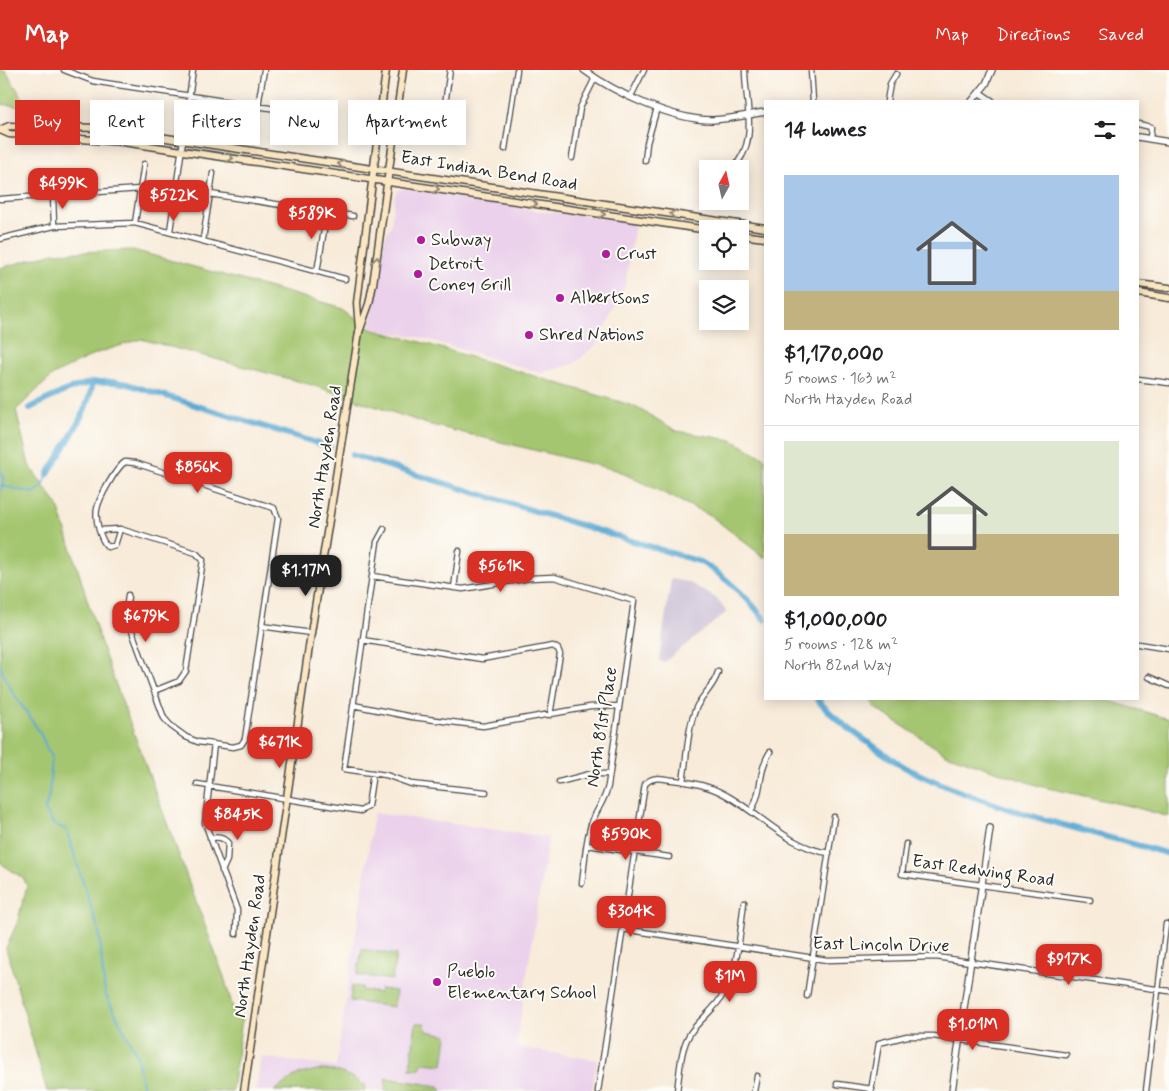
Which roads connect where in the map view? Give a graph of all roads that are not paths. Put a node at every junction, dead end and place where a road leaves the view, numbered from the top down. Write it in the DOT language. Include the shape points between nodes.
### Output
graph roads {
  1 [pos="64,70"];
  2 [pos="193,70"];
  3 [pos="264,70"];
  4 [pos="386,70"];
  5 [pos="403,70"];
  6 [pos="450,70"];
  7 [pos="518,70"];
  8 [pos="584,70"];
  9 [pos="644,70"];
  10 [pos="745,70"];
  11 [pos="811,70"];
  12 [pos="992,70"];
  13 [pos="896,74"];
  14 [pos="595,78"];
  15 [pos="980,93"];
  16 [pos="189,96"];
  17 [pos="631,96"];
  18 [pos="188,100"];
  19 [pos="217,100"];
  20 [pos="259,100"];
  21 [pos="446,100"];
  22 [pos="813,100"];
  23 [pos="886,100"];
  24 [pos="973,100"];
  25 [pos="990,100"];
  26 [pos="657,108"];
  27 [pos="764,112"];
  28 [pos="748,115"];
  29 [pos="1139,124"];
  30 [pos="0,130"];
  31 [pos="1139,137"];
  32 [pos="174,139"];
  33 [pos="1150,139"];
  34 [pos="1169,142"];
  35 [pos="183,145"];
  36 [pos="217,145"];
  37 [pos="505,149"];
  38 [pos="182,151"];
  39 [pos="572,158"];
  40 [pos="740,160"];
  41 [pos="645,161"];
  42 [pos="144,164"];
  43 [pos="372,168"];
  44 [pos="390,171"];
  45 [pos="214,172"];
  46 [pos="371,180"];
  47 [pos="388,182"];
  48 [pos="140,189"];
  49 [pos="210,194"];
  50 [pos="53,195"];
  51 [pos="0,199"];
  52 [pos="327,212"];
  53 [pos="353,216"];
  54 [pos="135,223"];
  55 [pos="54,226"];
  56 [pos="764,228"];
  57 [pos="699,229"];
  58 [pos="170,231"];
  59 [pos="749,235"];
  60 [pos="764,238"];
  61 [pos="0,239"];
  62 [pos="203,240"];
  63 [pos="317,272"];
  64 [pos="345,279"];
  65 [pos="1139,284"];
  66 [pos="1169,288"];
  67 [pos="1139,293"];
  68 [pos="1169,298"];
  69 [pos="359,332"];
  70 [pos="1139,379"];
  71 [pos="1169,383"];
  72 [pos="120,529"];
  73 [pos="384,529"];
  74 [pos="100,530"];
  75 [pos="459,551"];
  76 [pos="372,576"];
  77 [pos="454,588"];
  78 [pos="128,595"];
  79 [pos="262,626"];
  80 [pos="311,633"];
  81 [pos="362,640"];
  82 [pos="1139,644"];
  83 [pos="1169,649"];
  84 [pos="718,672"];
  85 [pos="1149,677"];
  86 [pos="1169,686"];
  87 [pos="154,691"];
  88 [pos="353,705"];
  89 [pos="619,706"];
  90 [pos="550,715"];
  91 [pos="214,744"];
  92 [pos="770,752"];
  93 [pos="373,773"];
  94 [pos="609,774"];
  95 [pos="559,782"];
  96 [pos="683,782"];
  97 [pos="197,784"];
  98 [pos="208,786"];
  99 [pos="486,792"];
  100 [pos="286,800"];
  101 [pos="751,810"];
  102 [pos="834,817"];
  103 [pos="990,828"];
  104 [pos="210,838"];
  105 [pos="906,844"];
  106 [pos="587,845"];
  107 [pos="636,852"];
  108 [pos="829,853"];
  109 [pos="669,857"];
  110 [pos="222,871"];
  111 [pos="582,883"];
  112 [pos="982,885"];
  113 [pos="1090,900"];
  114 [pos="744,902"];
  115 [pos="1166,924"];
  116 [pos="623,929"];
  117 [pos="236,934"];
  118 [pos="738,946"];
  119 [pos="813,958"];
  120 [pos="971,962"];
  121 [pos="1158,989"];
  122 [pos="1169,991"];
  123 [pos="807,996"];
  124 [pos="960,1039"];
  125 [pos="1066,1055"];
  126 [pos="757,1076"];
  127 [pos="837,1084"];
  128 [pos="871,1090"];
  129 [pos="244,1091"];
  130 [pos="598,1091"];
  131 [pos="677,1091"];
  132 [pos="754,1091"];
  133 [pos="952,1091"];
  134 [pos="1146,1091"];
  1 -- 16 [label="street" via="93,81"];
  2 -- 16 [label="street"];
  3 -- 20 [label="street"];
  4 -- 43 [label="main road, North Hayden Road"];
  5 -- 44 [label="main road, North Hayden Road"];
  6 -- 21 [label="street"];
  7 -- 37 [label="street"];
  8 -- 14 [label="street"];
  9 -- 17 [label="street"];
  10 -- 28 [label="street"];
  11 -- 22 [label="street"];
  12 -- 15 [label="street"];
  13 -- 23 [label="street"];
  14 -- 17 [label="street"];
  14 -- 39 [label="street" via="580,108"];
  15 -- 24 [label="street"];
  15 -- 25 [label="street"];
  16 -- 18 [label="street"];
  16 -- 19 [label="street"];
  17 -- 26 [label="street"];
  26 -- 28 [label="street" via="704,119"];
  26 -- 41 [label="street"];
  27 -- 28 [label="street"];
  28 -- 40 [label="street" via="749,136"];
  29 -- 33 [label="street" via="1151,127"];
  30 -- 32 [label="main road, East Indian Bend Road" via="9,126 70,126"];
  30 -- 38 [label="main road, East Indian Bend Road" via="9,134 123,142"];
  31 -- 33 [label="street"];
  33 -- 34 [label="street"];
  35 -- 38 [label="street"];
  43 -- 36 [label="main road, East Indian Bend Road, one-way"];
  38 -- 46 [label="main road, East Indian Bend Road, one-way"];
  38 -- 58 [label="street"];
  42 -- 48 [label="street"];
  43 -- 44 [label="main road, East Indian Bend Road"];
  43 -- 46 [label="main road, North Hayden Road"];
  44 -- 47 [label="main road, North Hayden Road"];
  56 -- 44 [label="main road, East Indian Bend Road, one-way"];
  45 -- 49 [label="street"];
  46 -- 47 [label="main road, East Indian Bend Road"];
  46 -- 69 [label="main road, North Hayden Road" via="357,303"];
  47 -- 57 [label="main road, East Indian Bend Road, one-way"];
  69 -- 47 [label="main road, North Hayden Road, one-way" via="369,304"];
  48 -- 50 [label="street"];
  48 -- 54 [label="street"];
  49 -- 52 [label="street"];
  49 -- 62 [label="street"];
  50 -- 51 [label="street"];
  50 -- 55 [label="street"];
  52 -- 53 [label="street"];
  52 -- 63 [label="street"];
  54 -- 55 [label="street"];
  54 -- 58 [label="street"];
  55 -- 61 [label="street"];
  58 -- 62 [label="street"];
  59 -- 60 [label="main road"];
  62 -- 63 [label="street"];
  63 -- 64 [label="street"];
  65 -- 66 [label="main road"];
  67 -- 68 [label="main road"];
  69 -- 80 [label="main road, North Hayden Road"];
  70 -- 71 [label="street"];
  72 -- 74 [label="street"];
  72 -- 74 [label="street" via="115,545 111,547 105,544"];
  72 -- 87 [label="street" via="202,557 186,672 179,681"];
  73 -- 76 [label="street" via="377,542"];
  74 -- 79 [label="street" via="99,504 119,467 126,462 274,508 277,511"];
  75 -- 77 [label="street"];
  76 -- 77 [label="street"];
  76 -- 81 [label="street"];
  77 -- 89 [label="street, North 81st Place" via="554,577 634,602"];
  78 -- 87 [label="street" via="126,613"];
  79 -- 80 [label="street"];
  79 -- 91 [label="street" via="245,739 241,745 232,747"];
  80 -- 100 [label="main road, North Hayden Road"];
  81 -- 88 [label="street"];
  81 -- 90 [label="street" via="482,659 554,646 560,654"];
  82 -- 83 [label="street"];
  84 -- 96 [label="street" via="715,684 701,700 693,717"];
  85 -- 86 [label="street"];
  87 -- 91 [label="street" via="164,718 176,731 198,742"];
  88 -- 90 [label="street" via="483,726"];
  88 -- 93 [label="street" via="344,769"];
  89 -- 90 [label="street" via="590,707"];
  89 -- 94 [label="street, North 81st Place"];
  91 -- 98 [label="street"];
  92 -- 101 [label="street" via="763,765 758,797"];
  93 -- 99 [label="street" via="410,784"];
  93 -- 100 [label="street" via="365,809 355,811"];
  94 -- 95 [label="street" via="590,774"];
  94 -- 106 [label="street, North 81st Place" via="606,797 593,821"];
  96 -- 101 [label="street" via="720,792"];
  96 -- 107 [label="street" via="656,778 645,784"];
  97 -- 98 [label="street"];
  98 -- 100 [label="street"];
  98 -- 104 [label="street" via="204,817"];
  100 -- 129 [label="main road, North Hayden Road"];
  101 -- 108 [label="street" via="803,847"];
  102 -- 108 [label="street"];
  103 -- 112 [label="street"];
  104 -- 110 [label="street"];
  104 -- 110 [label="street" via="218,837 228,843 227,860"];
  105 -- 112 [label="street, East Redwing Road" via="902,874"];
  106 -- 107 [label="street"];
  106 -- 111 [label="street, North 81st Place"];
  107 -- 109 [label="street"];
  107 -- 116 [label="street"];
  108 -- 119 [label="street"];
  110 -- 117 [label="street" via="238,915"];
  112 -- 113 [label="street, East Redwing Road"];
  112 -- 120 [label="street"];
  114 -- 118 [label="street"];
  115 -- 121 [label="street"];
  116 -- 118 [label="street, East Lincoln Drive"];
  116 -- 130 [label="street"];
  118 -- 119 [label="street, East Lincoln Drive"];
  118 -- 131 [label="street" via="736,963 724,993 686,1040"];
  119 -- 120 [label="street, East Lincoln Drive" via="858,960 920,956"];
  119 -- 123 [label="street"];
  120 -- 121 [label="street, East Lincoln Drive"];
  120 -- 124 [label="street"];
  121 -- 122 [label="street, East Lincoln Drive"];
  121 -- 134 [label="street"];
  124 -- 125 [label="street"];
  124 -- 128 [label="street" via="921,1035 879,1043"];
  124 -- 133 [label="street"];
  126 -- 132 [label="street"];
  127 -- 128 [label="street"];
}
